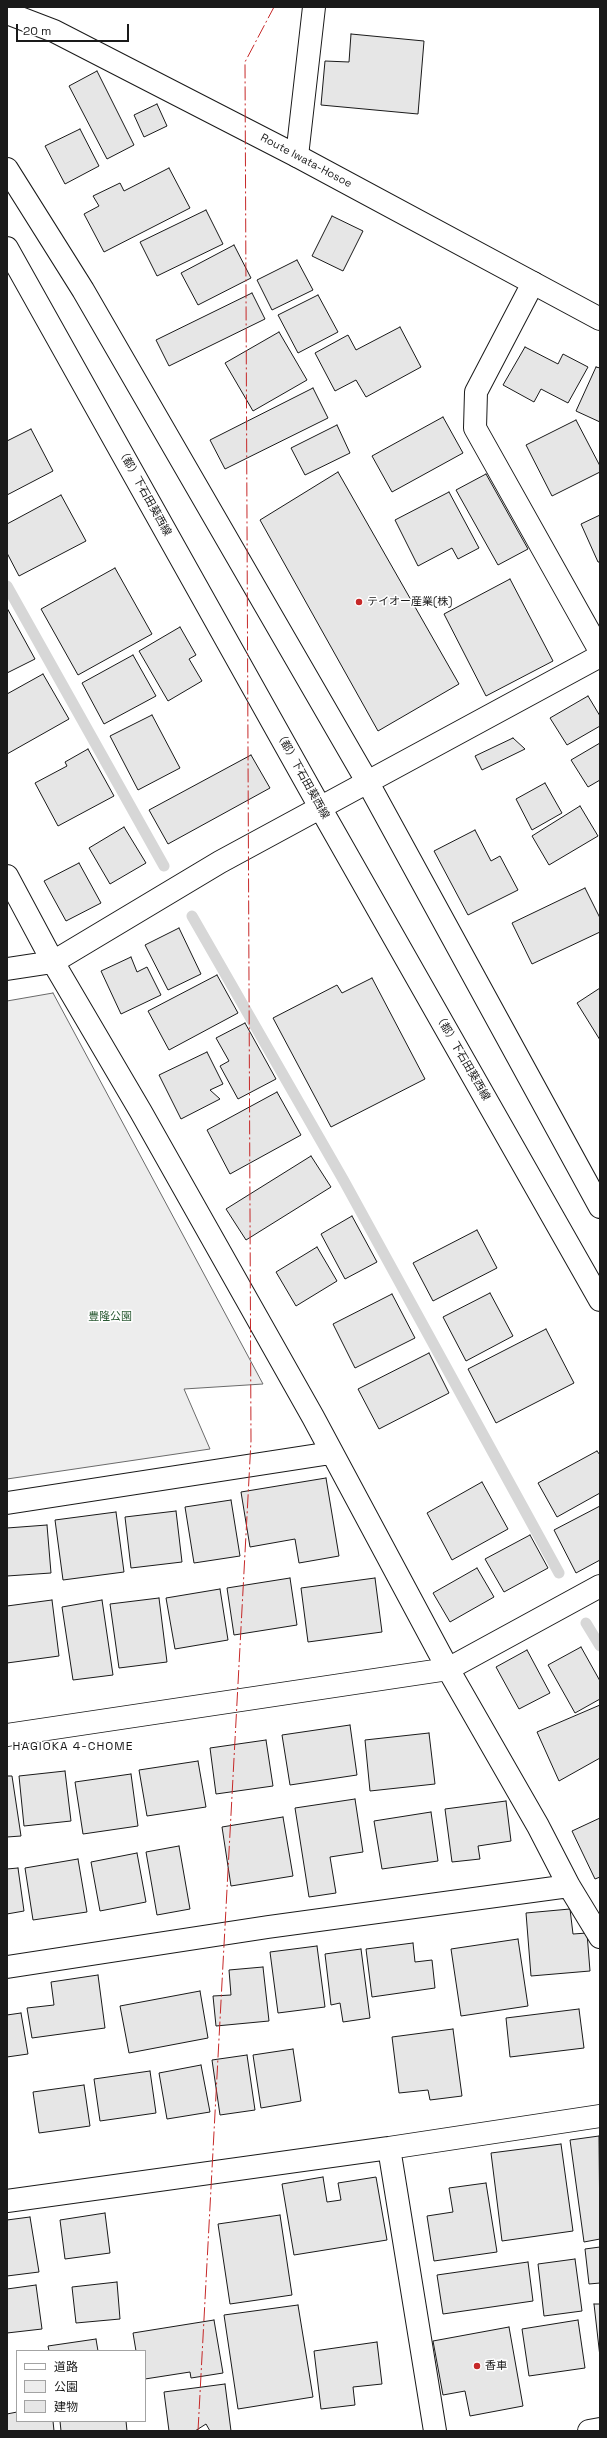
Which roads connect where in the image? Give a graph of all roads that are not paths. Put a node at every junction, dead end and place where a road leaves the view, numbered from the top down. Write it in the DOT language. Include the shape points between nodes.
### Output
graph roads {
  1 [pos="314,7"];
  2 [pos="7,13"];
  3 [pos="297,156"];
  4 [pos="7,169"];
  5 [pos="7,248"];
  6 [pos="533,283"];
  7 [pos="600,319"];
  8 [pos="600,651"];
  9 [pos="600,656"];
  10 [pos="368,783"];
  11 [pos="321,809"];
  12 [pos="7,876"];
  13 [pos="53,962"];
  14 [pos="7,969"];
  15 [pos="600,1207"];
  16 [pos="600,1300"];
  17 [pos="331,1453"];
  18 [pos="7,1503"];
  19 [pos="600,1586"];
  20 [pos="448,1668"];
  21 [pos="7,1735"];
  22 [pos="569,1886"];
  23 [pos="600,1937"];
  24 [pos="7,1967"];
  25 [pos="600,2116"];
  26 [pos="389,2148"];
  27 [pos="7,2201"];
  28 [pos="600,2429"];
  29 [pos="434,2431"];
  30 [pos="589,2431"];
  1 -- 3 [label="street"];
  2 -- 3 [label="street, Route Iwata-Hosoe" via="54,31"];
  3 -- 6 [label="street, Route Iwata-Hosoe"];
  4 -- 10 [label="street" via="83,290"];
  5 -- 11 [label="street, （都）下石田葵西線"];
  6 -- 7 [label="street, Route Iwata-Hosoe"];
  6 -- 8 [label="street" via="476,392 475,428"];
  9 -- 10 [label="street"];
  10 -- 11 [label="street"];
  10 -- 15 [label="street"];
  11 -- 13 [label="street" via="220,862"];
  11 -- 16 [label="street, （都）下石田葵西線"];
  12 -- 13 [label="street"];
  13 -- 14 [label="street"];
  13 -- 17 [label="street" via="142,1112"];
  17 -- 18 [label="street"];
  17 -- 20 [label="street"];
  19 -- 20 [label="street"];
  20 -- 21 [label="street"];
  20 -- 22 [label="street" via="538,1826"];
  22 -- 23 [label="street"];
  22 -- 24 [label="street" via="268,1927"];
  25 -- 26 [label="street"];
  26 -- 27 [label="street"];
  26 -- 29 [label="street"];
  28 -- 30 [label="street"];
}
